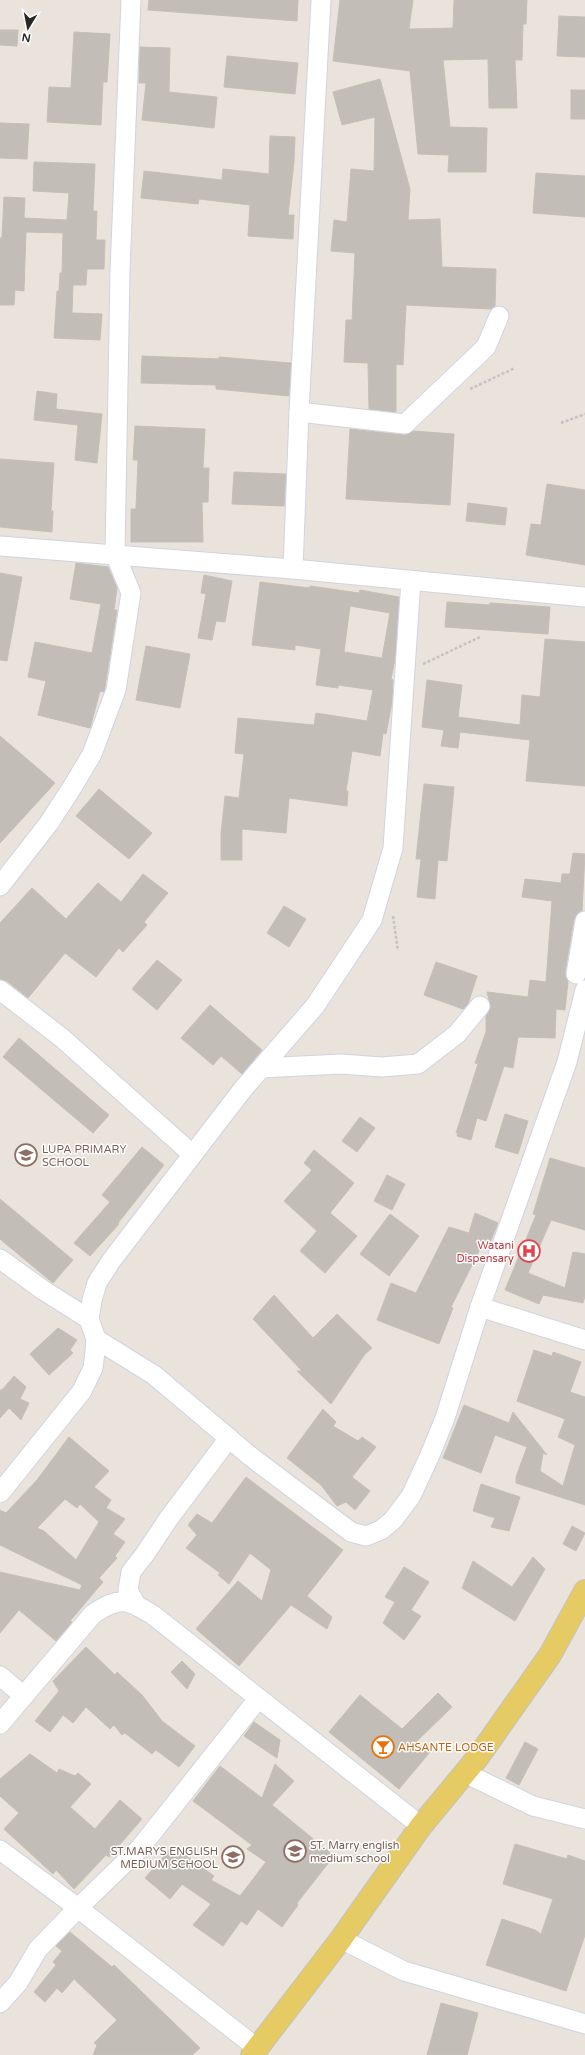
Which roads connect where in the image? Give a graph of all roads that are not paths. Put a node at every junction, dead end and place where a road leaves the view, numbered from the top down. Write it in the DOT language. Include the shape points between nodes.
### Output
graph roads {
  1 [pos="131,0"];
  2 [pos="321,0"];
  3 [pos="499,316"];
  4 [pos="299,412"];
  5 [pos="0,546"];
  6 [pos="115,554"];
  7 [pos="293,569"];
  8 [pos="411,580"];
  9 [pos="585,597"];
  10 [pos="0,886"];
  11 [pos="585,921"];
  12 [pos="581,982"];
  13 [pos="0,990"];
  14 [pos="480,1006"];
  15 [pos="261,1068"];
  16 [pos="192,1154"];
  17 [pos="0,1259"];
  18 [pos="480,1307"];
  19 [pos="89,1319"];
  20 [pos="96,1339"];
  21 [pos="585,1340"];
  22 [pos="229,1438"];
  23 [pos="0,1493"];
  24 [pos="131,1572"];
  25 [pos="585,1591"];
  26 [pos="136,1605"];
  27 [pos="93,1614"];
  28 [pos="0,1676"];
  29 [pos="24,1696"];
  30 [pos="258,1699"];
  31 [pos="0,1724"];
  32 [pos="465,1773"];
  33 [pos="585,1819"];
  34 [pos="421,1826"];
  35 [pos="0,1850"];
  36 [pos="78,1908"];
  37 [pos="341,1939"];
  38 [pos="0,2003"];
  39 [pos="585,2024"];
  40 [pos="255,2052"];
  1 -- 6 [label="street" via="120,271"];
  2 -- 4 [label="street"];
  3 -- 4 [label="street" via="486,347 404,424"];
  4 -- 7 [label="street"];
  5 -- 6 [label="street"];
  6 -- 7 [label="street"];
  6 -- 10 [label="street" via="131,593 116,690 92,754 50,823"];
  7 -- 8 [label="street"];
  8 -- 9 [label="street"];
  8 -- 15 [label="street" via="393,848 372,920 315,1006"];
  11 -- 12 [label="street"];
  12 -- 18 [label="street" via="567,1062"];
  13 -- 16 [label="street" via="62,1038"];
  14 -- 15 [label="street" via="457,1034 418,1064 382,1067 341,1064"];
  15 -- 16 [label="street"];
  16 -- 19 [label="street" via="97,1283"];
  17 -- 19 [label="street"];
  18 -- 21 [label="street"];
  18 -- 22 [label="street" via="459,1377 430,1455 411,1496 381,1530 366,1536 352,1532"];
  19 -- 20 [label="street"];
  20 -- 22 [label="street" via="154,1375"];
  20 -- 23 [label="street" via="93,1368 82,1391"];
  22 -- 24 [label="street"];
  24 -- 26 [label="street" via="128,1590"];
  24 -- 27 [label="street"];
  25 -- 32 [label="main road" via="550,1655"];
  26 -- 27 [label="street" via="116,1602"];
  26 -- 30 [label="street" via="153,1615"];
  27 -- 29 [label="street"];
  28 -- 29 [label="street"];
  29 -- 31 [label="street"];
  30 -- 34 [label="street"];
  30 -- 36 [label="street" via="140,1848"];
  32 -- 33 [label="street" via="533,1806"];
  32 -- 34 [label="main road"];
  34 -- 37 [label="main road"];
  35 -- 36 [label="street"];
  36 -- 38 [label="street" via="38,1949 18,1983"];
  36 -- 40 [label="street"];
  37 -- 39 [label="street" via="404,1971"];
  37 -- 40 [label="main road"];
}
